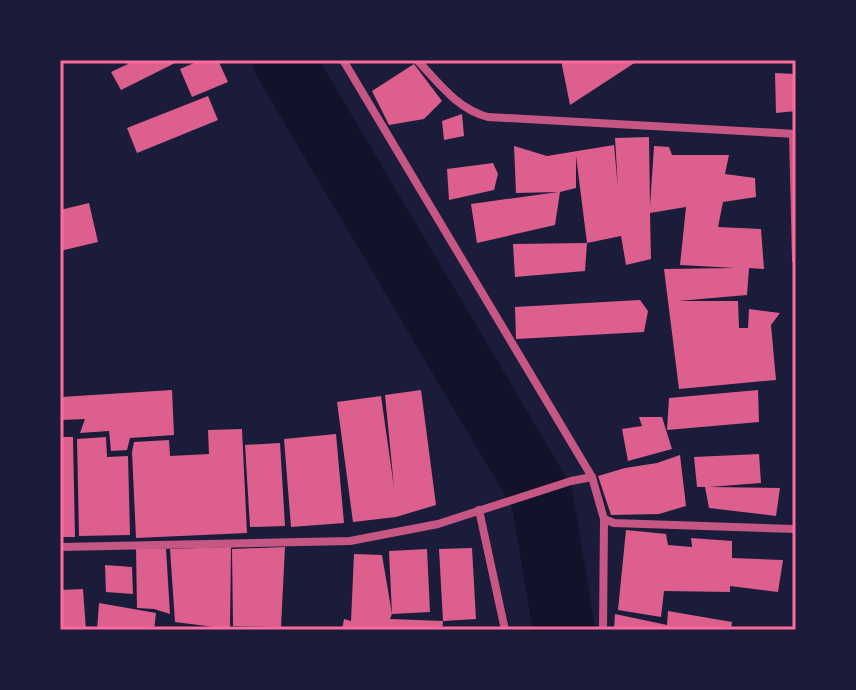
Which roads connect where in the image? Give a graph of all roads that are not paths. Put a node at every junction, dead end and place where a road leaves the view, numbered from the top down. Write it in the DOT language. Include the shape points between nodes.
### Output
graph roads {
  1 [pos="343,60"];
  2 [pos="417,60"];
  3 [pos="794,134"];
  4 [pos="796,260"];
  5 [pos="592,477"];
  6 [pos="483,509"];
  7 [pos="604,519"];
  8 [pos="796,529"];
  9 [pos="60,547"];
  10 [pos="505,630"];
  11 [pos="603,630"];
  1 -- 5 [label="street"];
  2 -- 3 [label="street" via="454,100 488,117"];
  3 -- 4 [label="street"];
  5 -- 6 [label="street"];
  5 -- 7 [label="street"];
  6 -- 9 [label="street" via="438,524 350,541"];
  6 -- 10 [label="street"];
  7 -- 8 [label="street" via="622,525"];
  7 -- 11 [label="street"];
}
